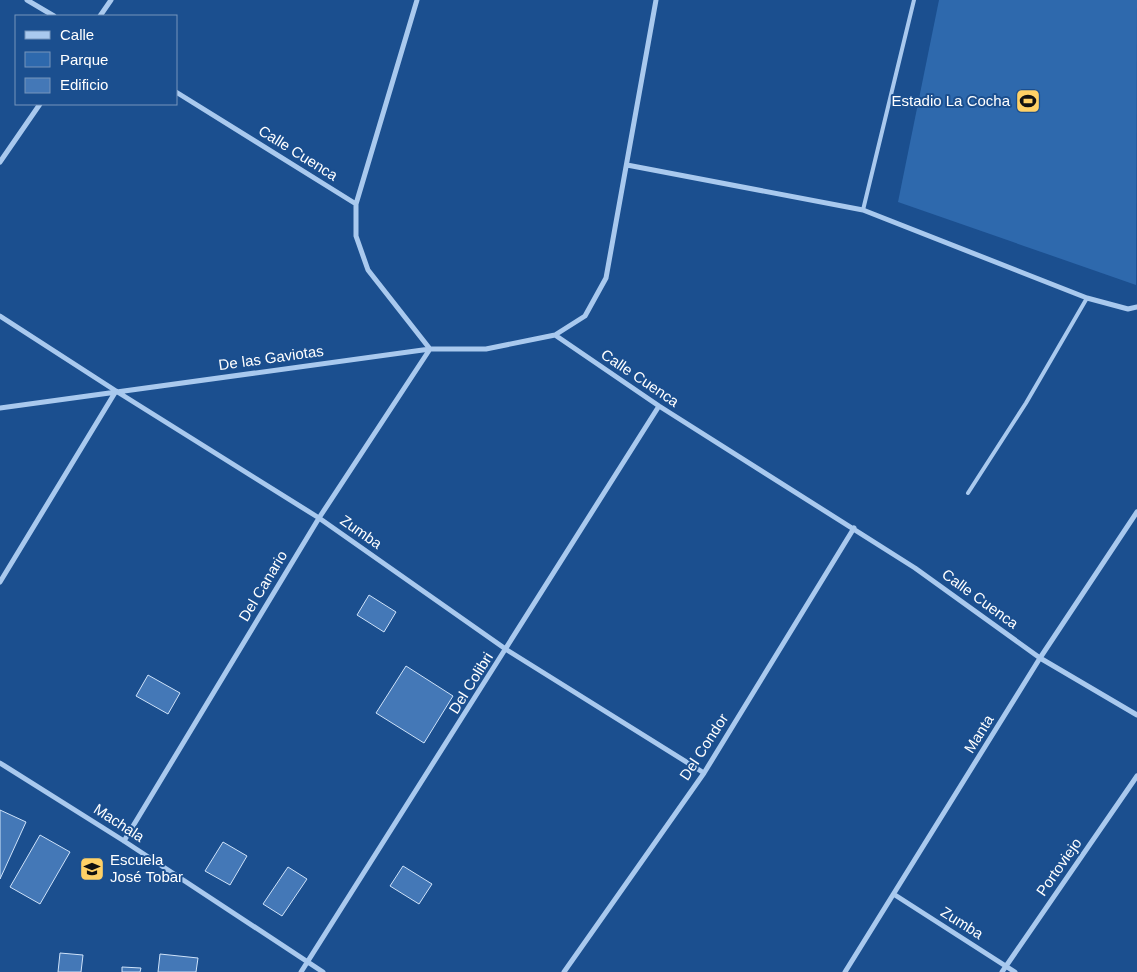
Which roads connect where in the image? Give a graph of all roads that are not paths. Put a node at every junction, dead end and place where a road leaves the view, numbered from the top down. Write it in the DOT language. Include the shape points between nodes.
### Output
graph roads {
  1 [pos="27,0"];
  2 [pos="111,0"];
  3 [pos="417,0"];
  4 [pos="656,0"];
  5 [pos="914,0"];
  6 [pos="52,15"];
  7 [pos="101,15"];
  8 [pos="178,93"];
  9 [pos="39,105"];
  10 [pos="0,162"];
  11 [pos="627,165"];
  12 [pos="356,204"];
  13 [pos="863,210"];
  14 [pos="1086,298"];
  15 [pos="1137,307"];
  16 [pos="0,316"];
  17 [pos="555,336"];
  18 [pos="430,349"];
  19 [pos="116,391"];
  20 [pos="659,406"];
  21 [pos="0,408"];
  22 [pos="968,494"];
  23 [pos="1137,512"];
  24 [pos="319,518"];
  25 [pos="854,528"];
  26 [pos="0,582"];
  27 [pos="507,650"];
  28 [pos="1040,658"];
  29 [pos="1137,715"];
  30 [pos="0,763"];
  31 [pos="704,773"];
  32 [pos="1137,776"];
  33 [pos="124,841"];
  34 [pos="895,895"];
  35 [pos="308,962"];
  36 [pos="1006,966"];
  37 [pos="301,972"];
  38 [pos="323,972"];
  39 [pos="564,972"];
  40 [pos="845,972"];
  41 [pos="1002,972"];
  42 [pos="1015,972"];
  1 -- 6 [label="street"];
  2 -- 7 [label="street"];
  3 -- 12 [label="street"];
  4 -- 11 [label="street"];
  5 -- 13 [label="lane"];
  8 -- 12 [label="street, Calle Cuenca"];
  9 -- 10 [label="street"];
  11 -- 13 [label="street"];
  11 -- 17 [label="street" via="606,278 585,316"];
  12 -- 18 [label="street" via="356,236 368,270"];
  13 -- 14 [label="street"];
  14 -- 15 [label="street" via="1128,310"];
  14 -- 22 [label="lane" via="1026,403"];
  16 -- 19 [label="street, Zumba"];
  17 -- 18 [label="street" via="486,349"];
  17 -- 20 [label="street, Calle Cuenca"];
  18 -- 19 [label="street, De las Gaviotas"];
  18 -- 24 [label="street, Del Canario"];
  19 -- 21 [label="street, De las Gaviotas"];
  19 -- 24 [label="street, Zumba"];
  19 -- 26 [label="street"];
  20 -- 25 [label="street, Calle Cuenca"];
  20 -- 27 [label="street, Del Colibri"];
  23 -- 28 [label="street, Manta"];
  24 -- 27 [label="street, Zumba"];
  24 -- 33 [label="street, Del Canario"];
  25 -- 28 [label="street, Calle Cuenca"];
  25 -- 31 [label="street, Del Condor"];
  27 -- 31 [label="street, Zumba"];
  27 -- 35 [label="street, Del Colibri"];
  28 -- 29 [label="street, Calle Cuenca"];
  28 -- 34 [label="street, Manta"];
  30 -- 33 [label="street, Machala"];
  31 -- 39 [label="street, Del Condor"];
  32 -- 36 [label="street, Portoviejo"];
  33 -- 35 [label="street, Machala"];
  34 -- 36 [label="street, Zumba"];
  34 -- 40 [label="street, Manta"];
  35 -- 37 [label="street, Del Colibri"];
  35 -- 38 [label="street, Machala"];
  36 -- 41 [label="street, Portoviejo"];
  36 -- 42 [label="street, Zumba"];
}
